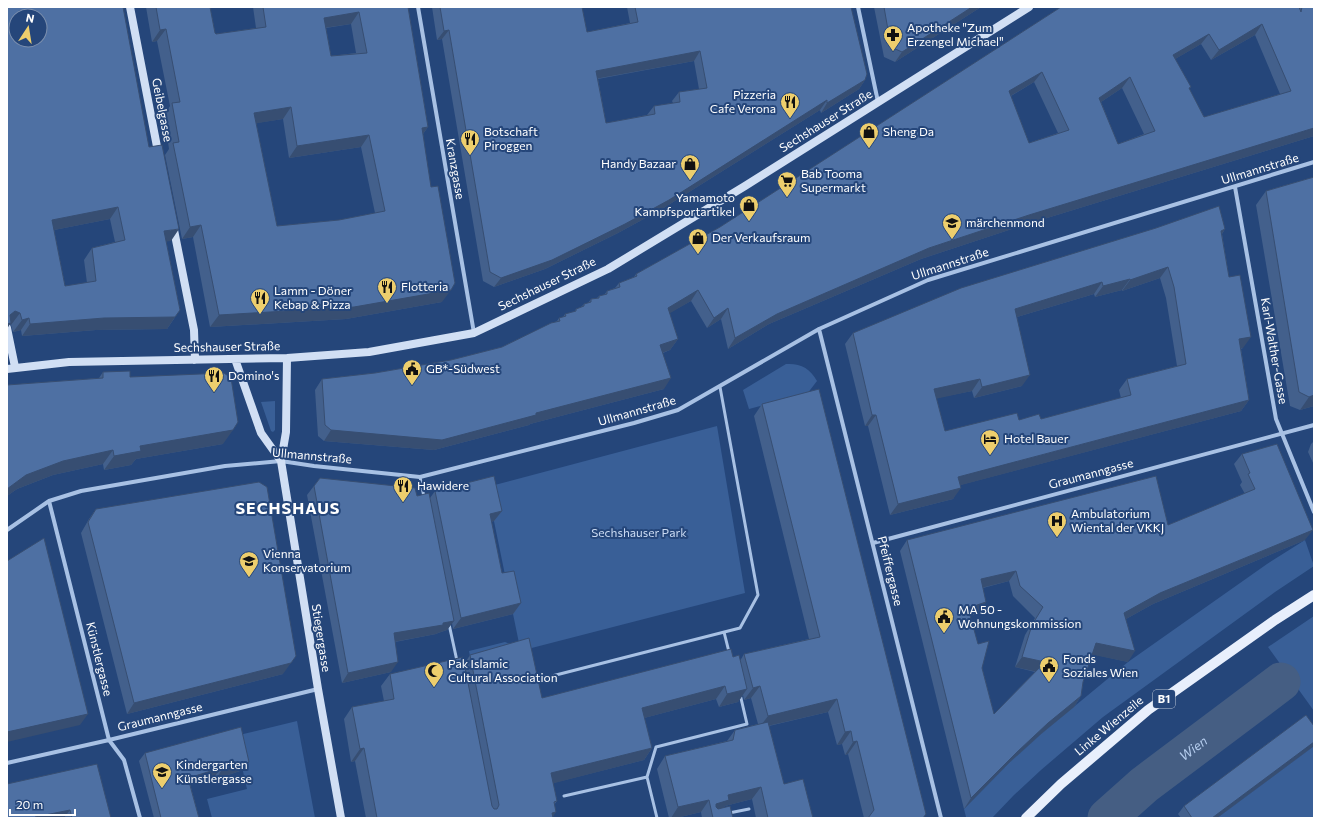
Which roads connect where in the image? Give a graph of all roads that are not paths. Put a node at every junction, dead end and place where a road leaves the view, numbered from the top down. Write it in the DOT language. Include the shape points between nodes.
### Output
graph roads {
  1 [pos="130,7"];
  2 [pos="418,7"];
  3 [pos="858,7"];
  4 [pos="1029,7"];
  5 [pos="878,102"];
  6 [pos="1314,162"];
  7 [pos="161,164"];
  8 [pos="1235,187"];
  9 [pos="171,219"];
  10 [pos="7,328"];
  11 [pos="819,329"];
  12 [pos="474,334"];
  13 [pos="236,358"];
  14 [pos="287,358"];
  15 [pos="195,360"];
  16 [pos="11,368"];
  17 [pos="720,386"];
  18 [pos="1314,425"];
  19 [pos="1282,433"];
  20 [pos="281,461"];
  21 [pos="420,477"];
  22 [pos="424,499"];
  23 [pos="49,501"];
  24 [pos="1314,512"];
  25 [pos="7,530"];
  26 [pos="872,542"];
  27 [pos="1314,595"];
  28 [pos="448,620"];
  29 [pos="724,632"];
  30 [pos="730,655"];
  31 [pos="458,668"];
  32 [pos="552,676"];
  33 [pos="318,689"];
  34 [pos="740,694"];
  35 [pos="109,740"];
  36 [pos="7,763"];
  37 [pos="647,777"];
  38 [pos="564,796"];
  39 [pos="749,809"];
  40 [pos="723,815"];
  41 [pos="140,818"];
  42 [pos="341,818"];
  43 [pos="657,818"];
  44 [pos="941,818"];
  45 [pos="1026,818"];
  1 -- 7 [label="street, Geibelgasse"];
  2 -- 12 [label="street, Kranzgasse"];
  3 -- 5 [label="street"];
  4 -- 5 [label="street, Sechshauser Straße"];
  5 -- 12 [label="street, Sechshauser Straße" via="608,268"];
  6 -- 8 [label="street, Ullmannstraße"];
  8 -- 11 [label="street, Ullmannstraße" via="928,280"];
  8 -- 19 [label="street, Karl-Walther-Gasse" via="1276,419"];
  9 -- 15 [label="street" via="194,330"];
  10 -- 16 [label="street"];
  11 -- 17 [label="street, Ullmannstraße"];
  11 -- 26 [label="street, Pfeiffergasse"];
  12 -- 14 [label="street, Sechshauser Straße" via="369,352"];
  13 -- 14 [label="street, Sechshauser Straße"];
  13 -- 15 [label="street, Sechshauser Straße"];
  13 -- 20 [label="street, Stiegergasse" via="260,433"];
  14 -- 20 [label="street, Stiegergasse" via="286,432"];
  15 -- 16 [label="street, Sechshauser Straße" via="69,362"];
  17 -- 21 [label="street, Ullmannstraße" via="678,410"];
  17 -- 29 [label="lane" via="758,595 740,628"];
  18 -- 19 [label="street, Graumanngasse"];
  19 -- 24 [label="street, Karl-Walther-Gasse"];
  19 -- 26 [label="street, Graumanngasse"];
  20 -- 21 [label="street, Ullmannstraße"];
  20 -- 23 [label="street, Ullmannstraße" via="225,466 81,491"];
  20 -- 33 [label="street, Stiegergasse"];
  21 -- 22 [label="lane"];
  23 -- 25 [label="street, Ullmannstraße"];
  23 -- 35 [label="street, Künstlergasse"];
  26 -- 44 [label="street, Pfeiffergasse"];
  27 -- 45 [label="main road, Linke Wienzeile / B1" via="1148,710 1061,784"];
  28 -- 31 [label="lane"];
  29 -- 30 [label="lane"];
  29 -- 32 [label="lane"];
  33 -- 35 [label="street, Graumanngasse"];
  33 -- 42 [label="street, Stiegergasse"];
  34 -- 37 [label="lane" via="747,724 656,747"];
  35 -- 36 [label="street, Graumanngasse"];
  35 -- 41 [label="street, Künstlergasse" via="124,760"];
  37 -- 38 [label="lane"];
  37 -- 43 [label="lane"];
  39 -- 40 [label="lane"];
}
